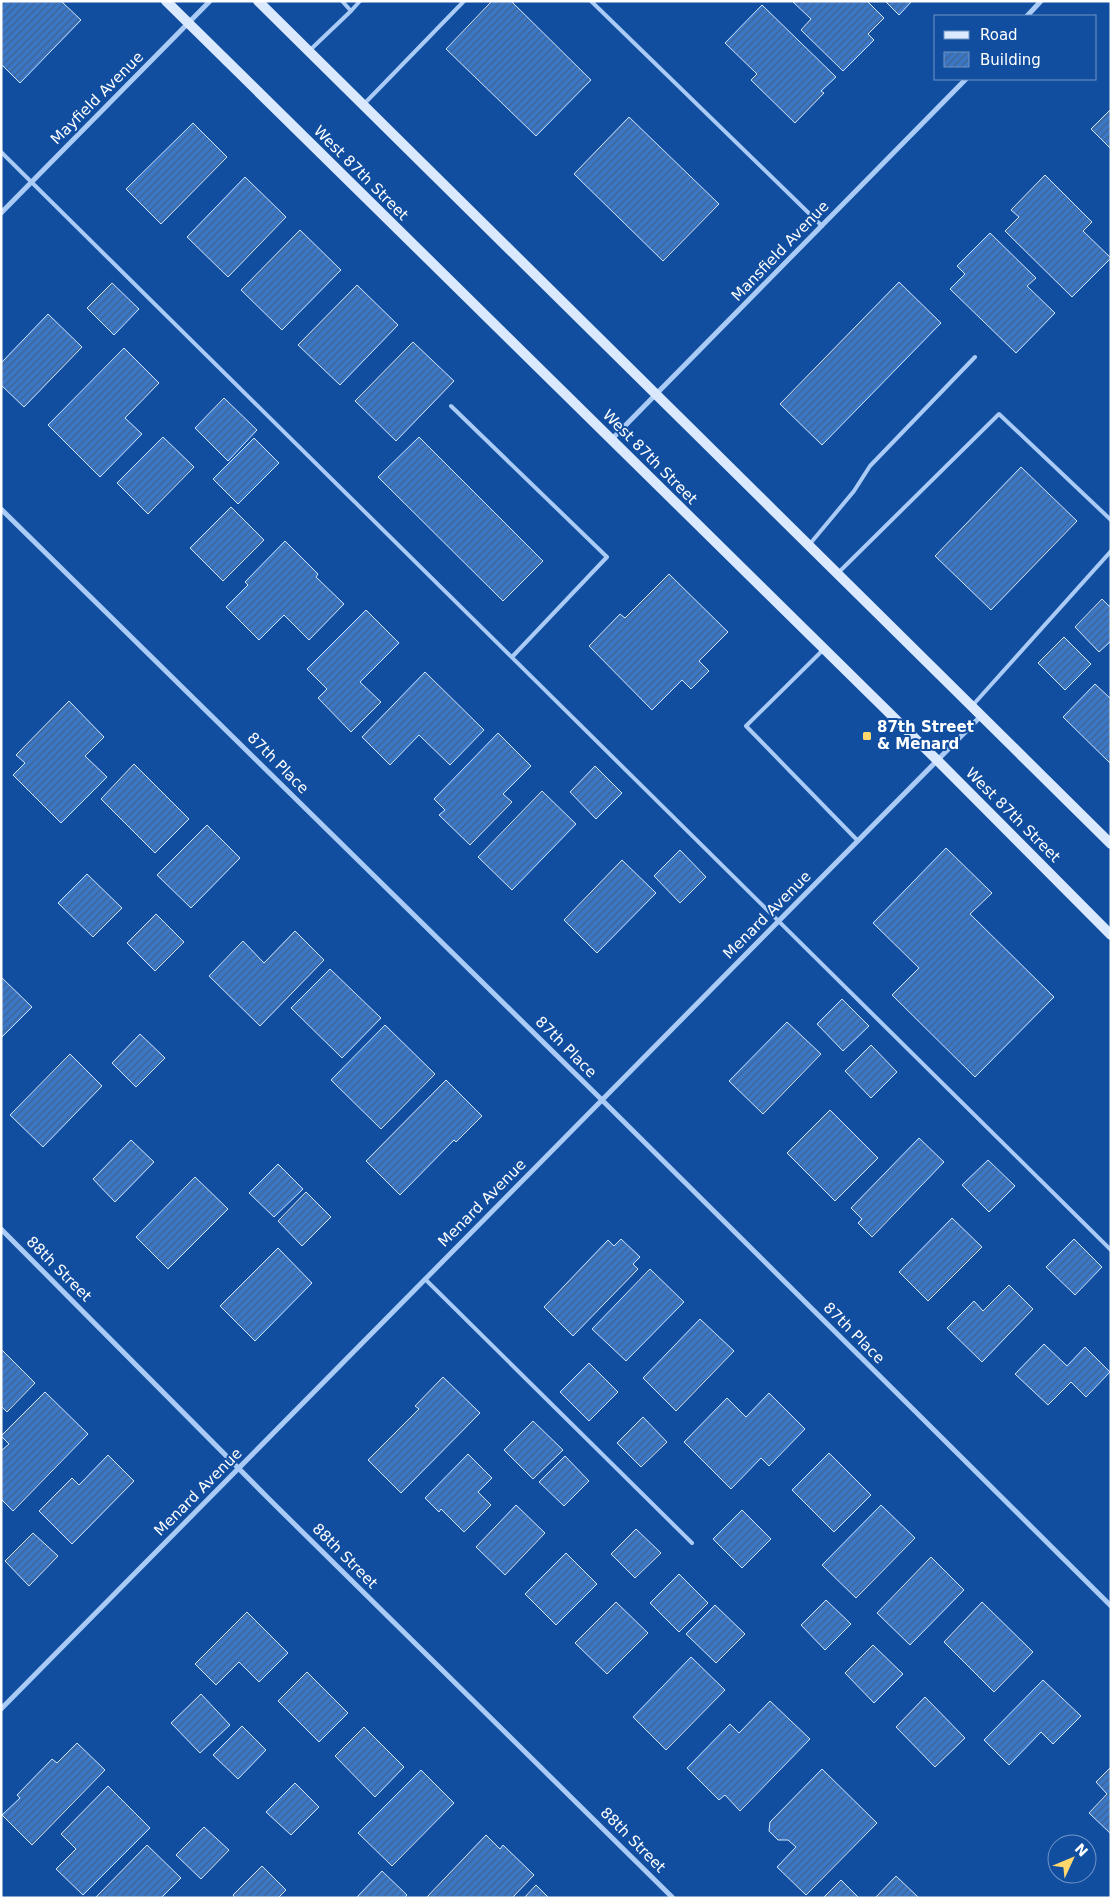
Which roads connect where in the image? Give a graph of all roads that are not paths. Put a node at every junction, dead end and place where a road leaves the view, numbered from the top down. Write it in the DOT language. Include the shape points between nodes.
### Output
graph roads {
  1 [pos="166,1"];
  2 [pos="210,1"];
  3 [pos="258,1"];
  4 [pos="342,1"];
  5 [pos="360,1"];
  6 [pos="464,1"];
  7 [pos="591,1"];
  8 [pos="1042,1"];
  9 [pos="351,11"];
  10 [pos="1028,15"];
  11 [pos="188,23"];
  12 [pos="309,51"];
  13 [pos="965,80"];
  14 [pos="363,105"];
  15 [pos="1,152"];
  16 [pos="32,182"];
  17 [pos="1,213"];
  18 [pos="822,226"];
  19 [pos="975,357"];
  20 [pos="657,394"];
  21 [pos="451,406"];
  22 [pos="612,440"];
  23 [pos="1,509"];
  24 [pos="1111,520"];
  25 [pos="809,545"];
  26 [pos="1111,551"];
  27 [pos="838,574"];
  28 [pos="824,649"];
  29 [pos="512,657"];
  30 [pos="972,706"];
  31 [pos="981,715"];
  32 [pos="937,760"];
  33 [pos="858,840"];
  34 [pos="1111,844"];
  35 [pos="779,921"];
  36 [pos="1110,934"];
  37 [pos="602,1100"];
  38 [pos="1,1229"];
  39 [pos="1111,1250"];
  40 [pos="426,1279"];
  41 [pos="239,1468"];
  42 [pos="692,1543"];
  43 [pos="1111,1606"];
  44 [pos="1,1709"];
  45 [pos="673,1898"];
  1 -- 11 [label="main road, West 87th Street"];
  2 -- 11 [label="street, Mayfield Avenue"];
  3 -- 12 [label="main road"];
  4 -- 9 [label="lane"];
  5 -- 9 [label="lane"];
  6 -- 14 [label="lane"];
  7 -- 18 [label="lane"];
  8 -- 10 [label="street"];
  9 -- 12 [label="lane"];
  11 -- 16 [label="street, Mayfield Avenue"];
  11 -- 22 [label="main road, West 87th Street"];
  12 -- 14 [label="main road"];
  13 -- 18 [label="street, Mansfield Avenue"];
  14 -- 20 [label="main road"];
  15 -- 16 [label="lane"];
  16 -- 17 [label="street, Mayfield Avenue"];
  16 -- 29 [label="lane"];
  18 -- 20 [label="street, Mansfield Avenue"];
  19 -- 25 [label="lane" via="870,466 854,492"];
  20 -- 22 [label="street, Mansfield Avenue"];
  20 -- 25 [label="main road"];
  21 -- 29 [label="lane" via="607,557"];
  22 -- 28 [label="main road, West 87th Street"];
  23 -- 37 [label="street, 87th Place"];
  24 -- 27 [label="lane" via="999,414"];
  25 -- 27 [label="main road"];
  26 -- 30 [label="lane"];
  27 -- 30 [label="main road"];
  28 -- 32 [label="main road, West 87th Street"];
  28 -- 33 [label="lane" via="746,726"];
  29 -- 35 [label="lane"];
  30 -- 31 [label="main road"];
  31 -- 32 [label="street, Menard Avenue"];
  31 -- 34 [label="main road"];
  32 -- 33 [label="street, Menard Avenue"];
  32 -- 36 [label="main road, West 87th Street"];
  33 -- 35 [label="street, Menard Avenue"];
  35 -- 37 [label="street, Menard Avenue"];
  35 -- 39 [label="lane"];
  37 -- 40 [label="street, Menard Avenue"];
  37 -- 43 [label="street, 87th Place"];
  38 -- 41 [label="street, 88th Street"];
  40 -- 41 [label="street, Menard Avenue"];
  40 -- 42 [label="lane"];
  41 -- 44 [label="street, Menard Avenue"];
  41 -- 45 [label="street, 88th Street"];
}
